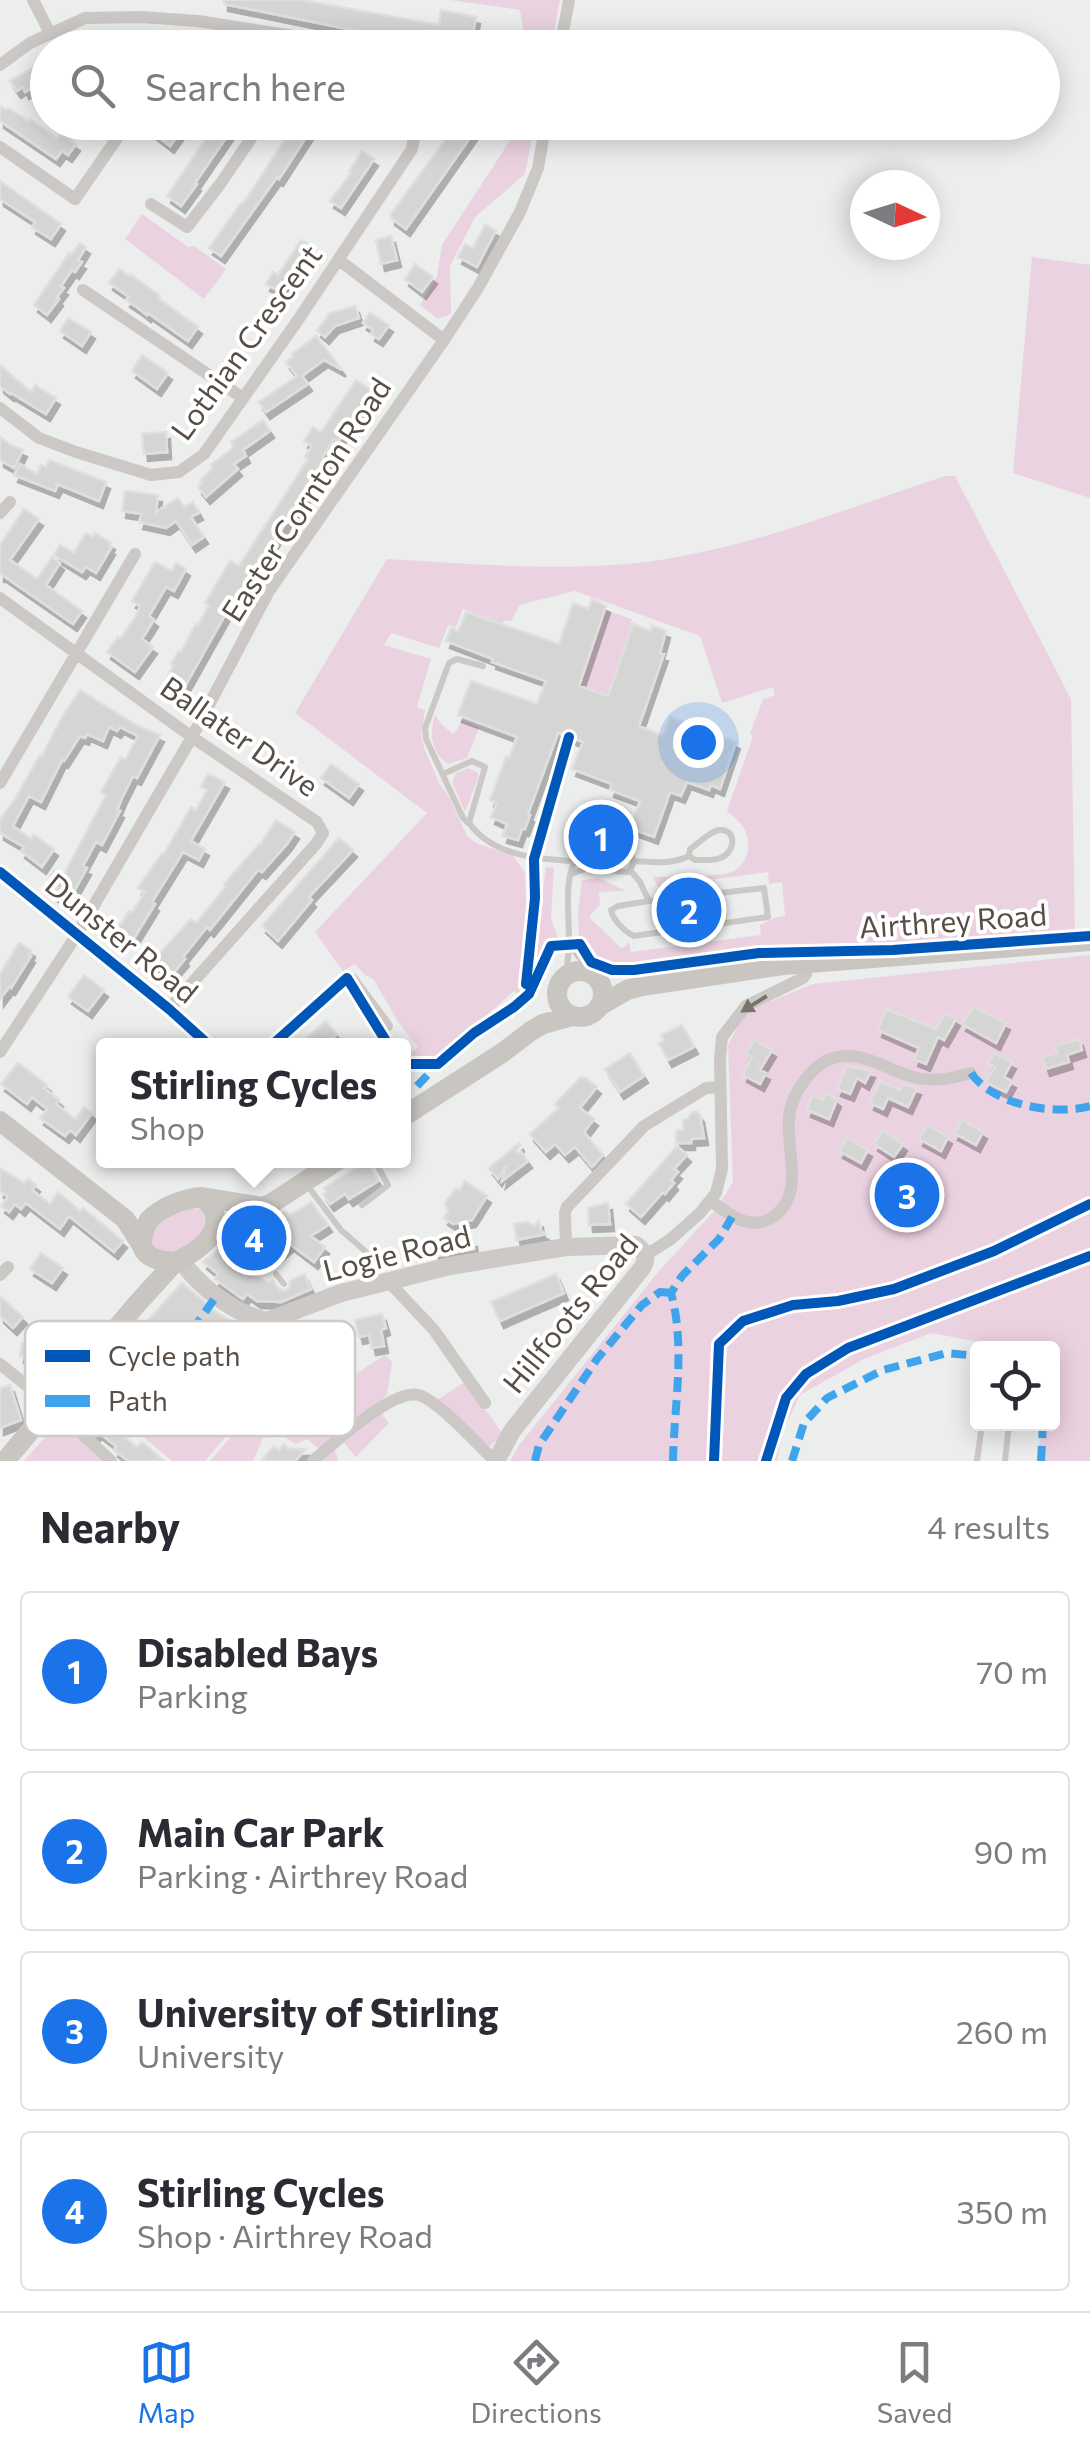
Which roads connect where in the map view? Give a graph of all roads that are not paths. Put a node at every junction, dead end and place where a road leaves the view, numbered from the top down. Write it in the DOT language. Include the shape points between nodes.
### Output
graph roads {
  1 [pos="33,0"];
  2 [pos="570,0"];
  3 [pos="48,30"];
  4 [pos="59,30"];
  5 [pos="238,30"];
  6 [pos="564,30"];
  7 [pos="30,43"];
  8 [pos="0,65"];
  9 [pos="116,140"];
  10 [pos="251,140"];
  11 [pos="414,140"];
  12 [pos="543,140"];
  13 [pos="0,147"];
  14 [pos="150,204"];
  15 [pos="338,260"];
  16 [pos="83,290"];
  17 [pos="444,340"];
  18 [pos="243,398"];
  19 [pos="0,408"];
  20 [pos="10,502"];
  21 [pos="0,513"];
  22 [pos="134,554"];
  23 [pos="0,598"];
  24 [pos="78,653"];
  25 [pos="483,666"];
  26 [pos="192,737"];
  27 [pos="442,774"];
  28 [pos="0,783"];
  29 [pos="469,824"];
  30 [pos="689,856"];
  31 [pos="634,860"];
  32 [pos="573,861"];
  33 [pos="630,870"];
  34 [pos="0,872"];
  35 [pos="572,874"];
  36 [pos="649,901"];
  37 [pos="76,936"];
  38 [pos="1090,941"];
  39 [pos="570,944"];
  40 [pos="805,963"];
  41 [pos="566,976"];
  42 [pos="596,978"];
  43 [pos="642,986"];
  44 [pos="557,996"];
  45 [pos="600,1005"];
  46 [pos="169,1009"];
  47 [pos="572,1016"];
  48 [pos="386,1026"];
  49 [pos="531,1031"];
  50 [pos="201,1038"];
  51 [pos="281,1038"];
  52 [pos="0,1052"];
  53 [pos="971,1073"];
  54 [pos="720,1087"];
  55 [pos="411,1112"];
  56 [pos="0,1121"];
  57 [pos="325,1168"];
  58 [pos="379,1168"];
  59 [pos="305,1183"];
  60 [pos="202,1197"];
  61 [pos="711,1201"];
  62 [pos="263,1206"];
  63 [pos="362,1206"];
  64 [pos="110,1208"];
  65 [pos="151,1218"];
  66 [pos="216,1229"];
  67 [pos="566,1247"];
  68 [pos="142,1248"];
  69 [pos="646,1256"];
  70 [pos="374,1258"];
  71 [pos="178,1261"];
  72 [pos="276,1274"];
  73 [pos="388,1281"];
  74 [pos="284,1284"];
  75 [pos="136,1305"];
  76 [pos="278,1318"];
  77 [pos="123,1321"];
  78 [pos="279,1321"];
  79 [pos="0,1364"];
  80 [pos="25,1384"];
  81 [pos="485,1403"];
  82 [pos="355,1426"];
  83 [pos="981,1431"];
  84 [pos="1008,1431"];
  85 [pos="26,1436"];
  86 [pos="84,1436"];
  87 [pos="341,1436"];
  88 [pos="5,1461"];
  89 [pos="111,1461"];
  90 [pos="313,1461"];
  91 [pos="496,1461"];
  92 [pos="977,1461"];
  93 [pos="1005,1461"];
  1 -- 3 [label="street"];
  2 -- 6 [label="street"];
  4 -- 5 [label="street" via="86,18 141,17"];
  7 -- 8 [label="street"];
  9 -- 13 [label="street" via="75,198"];
  10 -- 14 [label="street" via="187,227"];
  11 -- 15 [label="street, Lothian Crescent"];
  12 -- 17 [label="street, Easter Cornton Road" via="520,212"];
  15 -- 17 [label="street"];
  15 -- 18 [label="street, Lothian Crescent"];
  16 -- 18 [label="street"];
  17 -- 26 [label="street, Easter Cornton Road" via="269,592"];
  18 -- 19 [label="street, Lothian Crescent" via="204,454 178,472 151,475 39,438"];
  20 -- 21 [label="street"];
  22 -- 24 [label="street"];
  23 -- 24 [label="street, Ballater Drive"];
  24 -- 26 [label="street, Ballater Drive"];
  24 -- 28 [label="street"];
  25 -- 27 [label="lane" via="449,663 425,728"];
  26 -- 37 [label="street, Easter Cornton Road"];
  26 -- 46 [label="street, Ballater Drive" via="317,822 323,833"];
  27 -- 29 [label="lane"];
  27 -- 29 [label="lane" via="472,762 486,767"];
  29 -- 32 [label="lane" via="484,840 516,854"];
  30 -- 30 [label="lane" via="716,831 733,840 720,859"];
  30 -- 31 [label="lane" via="669,863"];
  31 -- 32 [label="lane" via="606,845"];
  31 -- 33 [label="lane"];
  32 -- 35 [label="lane"];
  33 -- 35 [label="lane" via="592,867"];
  33 -- 36 [label="lane"];
  34 -- 37 [label="street, Dunster Road"];
  35 -- 39 [label="lane"];
  36 -- 36 [label="lane" via="764,888 768,917 634,936 610,910"];
  37 -- 46 [label="street, Dunster Road"];
  37 -- 52 [label="street, Easter Cornton Road"];
  38 -- 40 [label="main road, Airthrey Road"];
  39 -- 41 [label="lane"];
  39 -- 42 [label="lane"];
  40 -- 43 [label="main road, Airthrey Road"];
  40 -- 54 [label="street, one-way" via="803,978 746,1006 733,1020 722,1037"];
  41 -- 42 [label="main road" via="579,971"];
  41 -- 44 [label="main road"];
  42 -- 43 [label="main road"];
  42 -- 45 [label="main road"];
  43 -- 45 [label="main road"];
  44 -- 47 [label="main road"];
  44 -- 49 [label="main road"];
  45 -- 47 [label="main road" via="586,1017"];
  46 -- 50 [label="street, Dunster Road"];
  47 -- 49 [label="main road"];
  48 -- 51 [label="street" via="347,978"];
  49 -- 55 [label="main road"];
  53 -- 61 [label="street" via="924,1079 856,1057 830,1058 808,1076 791,1106 786,1205 764,1222 751,1223"];
  54 -- 61 [label="street" via="722,1169"];
  54 -- 67 [label="street" via="706,1088 644,1126 567,1207"];
  56 -- 64 [label="main road"];
  57 -- 59 [label="main road"];
  58 -- 63 [label="lane" via="388,1184"];
  59 -- 62 [label="main road"];
  59 -- 70 [label="lane" via="341,1230"];
  60 -- 62 [label="main road"];
  60 -- 65 [label="main road"];
  60 -- 66 [label="main road" via="212,1206"];
  61 -- 69 [label="street, Hillfoots Road"];
  62 -- 66 [label="main road"];
  64 -- 65 [label="main road"];
  64 -- 68 [label="main road"];
  65 -- 68 [label="main road"];
  66 -- 71 [label="main road"];
  67 -- 69 [label="main road, Logie Road" via="636,1245"];
  67 -- 73 [label="main road, Logie Road"];
  68 -- 71 [label="main road" via="153,1258"];
  68 -- 75 [label="main road"];
  69 -- 91 [label="main road, Hillfoots Road"];
  71 -- 75 [label="main road"];
  71 -- 76 [label="main road" via="222,1299 258,1318"];
  72 -- 74 [label="lane"];
  73 -- 76 [label="main road, Logie Road" via="294,1304"];
  73 -- 81 [label="street" via="434,1330"];
  75 -- 77 [label="main road"];
  76 -- 78 [label="street"];
  79 -- 80 [label="street"];
  82 -- 91 [label="street" via="409,1394 428,1398"];
  83 -- 92 [label="lane"];
  84 -- 93 [label="lane"];
  85 -- 88 [label="main road"];
  86 -- 89 [label="street"];
  87 -- 90 [label="street"];
}
